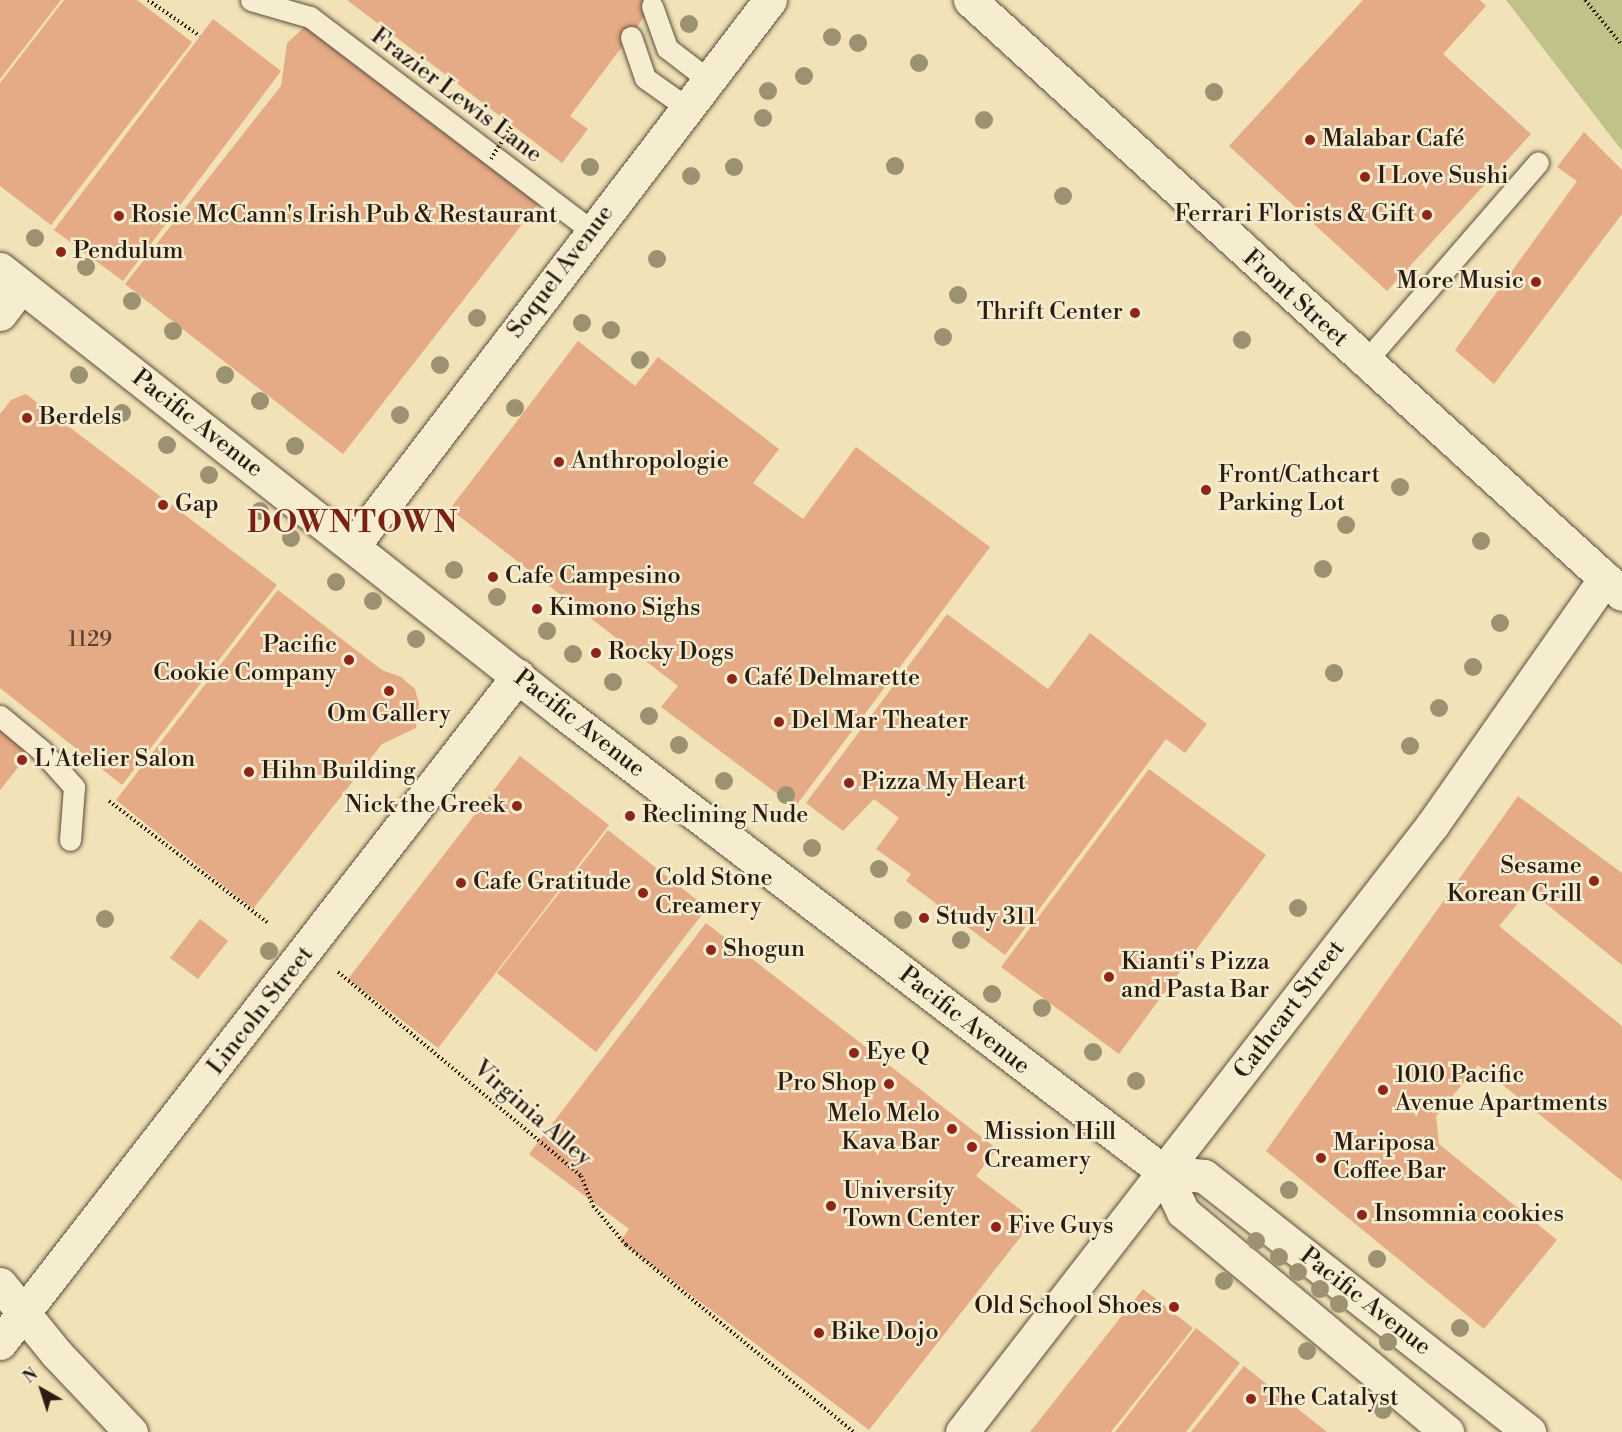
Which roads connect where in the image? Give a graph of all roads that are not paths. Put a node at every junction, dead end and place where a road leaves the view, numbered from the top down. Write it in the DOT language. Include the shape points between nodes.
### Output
graph roads {
  1 [pos="250,0"];
  2 [pos="770,0"];
  3 [pos="970,0"];
  4 [pos="652,6"];
  5 [pos="631,37"];
  6 [pos="706,78"];
  7 [pos="686,107"];
  8 [pos="1538,162"];
  9 [pos="592,231"];
  10 [pos="11,277"];
  11 [pos="0,314"];
  12 [pos="1365,362"];
  13 [pos="353,546"];
  14 [pos="1613,586"];
  15 [pos="518,676"];
  16 [pos="0,716"];
  17 [pos="70,840"];
  18 [pos="1164,1172"];
  19 [pos="0,1284"];
  20 [pos="23,1312"];
  21 [pos="0,1343"];
  22 [pos="131,1432"];
  23 [pos="962,1432"];
  24 [pos="1447,1432"];
  25 [pos="1529,1432"];
  1 -- 9 [label="lane, Frazier Lewis Lane" via="310,17"];
  2 -- 6 [label="street, Soquel Avenue"];
  3 -- 12 [label="street, Front Street"];
  4 -- 6 [label="lane" via="667,48"];
  5 -- 7 [label="lane" via="645,78"];
  6 -- 7 [label="street, Soquel Avenue"];
  7 -- 9 [label="street, Soquel Avenue"];
  8 -- 12 [label="lane"];
  9 -- 13 [label="street, Soquel Avenue"];
  10 -- 11 [label="street"];
  10 -- 13 [label="street, Pacific Avenue"];
  12 -- 14 [label="street, Front Street"];
  13 -- 15 [label="street, Pacific Avenue"];
  14 -- 18 [label="street, Cathcart Street"];
  15 -- 18 [label="street, Pacific Avenue"];
  15 -- 20 [label="street, Lincoln Street" via="308,951"];
  16 -- 17 [label="lane" via="41,750 74,787"];
  18 -- 23 [label="street, Cathcart Street"];
  18 -- 24 [label="street, Pacific Avenue" via="1183,1212"];
  18 -- 25 [label="street, Pacific Avenue" via="1204,1176"];
  19 -- 20 [label="street"];
  20 -- 21 [label="street, Lincoln Street"];
  20 -- 22 [label="street"];
}
